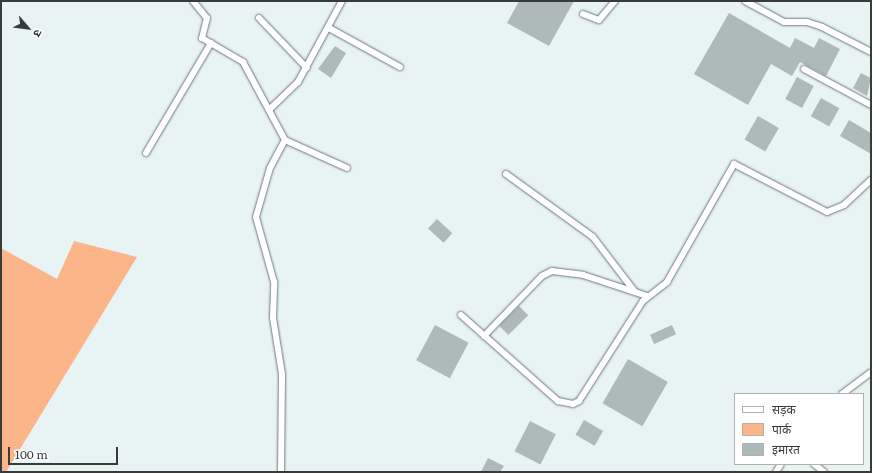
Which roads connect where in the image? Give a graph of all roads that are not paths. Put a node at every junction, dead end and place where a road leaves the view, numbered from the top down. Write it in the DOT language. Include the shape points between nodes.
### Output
graph roads {
  1 [pos="193,1"];
  2 [pos="342,1"];
  3 [pos="615,1"];
  4 [pos="745,1"];
  5 [pos="583,14"];
  6 [pos="259,18"];
  7 [pos="329,28"];
  8 [pos="211,43"];
  9 [pos="871,52"];
  10 [pos="400,67"];
  11 [pos="307,68"];
  12 [pos="804,69"];
  13 [pos="871,105"];
  14 [pos="270,109"];
  15 [pos="285,140"];
  16 [pos="146,153"];
  17 [pos="347,168"];
  18 [pos="506,174"];
  19 [pos="871,180"];
  20 [pos="635,292"];
  21 [pos="647,296"];
  22 [pos="462,315"];
  23 [pos="484,336"];
  24 [pos="871,372"];
  25 [pos="843,393"];
  26 [pos="815,465"];
  27 [pos="281,472"];
  28 [pos="824,472"];
  1 -- 8 [label="street" via="207,18 202,38"];
  2 -- 7 [label="street"];
  3 -- 5 [label="street" via="599,20"];
  4 -- 9 [label="street" via="784,22 807,22 822,27"];
  6 -- 11 [label="street"];
  7 -- 10 [label="street"];
  7 -- 11 [label="street"];
  8 -- 14 [label="street" via="243,62"];
  8 -- 16 [label="street"];
  11 -- 14 [label="street" via="288,95"];
  12 -- 13 [label="street"];
  14 -- 15 [label="street"];
  15 -- 17 [label="street"];
  15 -- 27 [label="street" via="274,158 256,212 274,282 273,318 282,374"];
  18 -- 20 [label="street" via="592,237"];
  19 -- 21 [label="street" via="844,205 827,212 734,164 667,282"];
  20 -- 21 [label="street"];
  20 -- 23 [label="street" via="584,275 552,271 542,276"];
  21 -- 23 [label="street" via="578,401 570,404 558,401"];
  22 -- 23 [label="street"];
  24 -- 25 [label="street"];
  26 -- 28 [label="street"];
}
